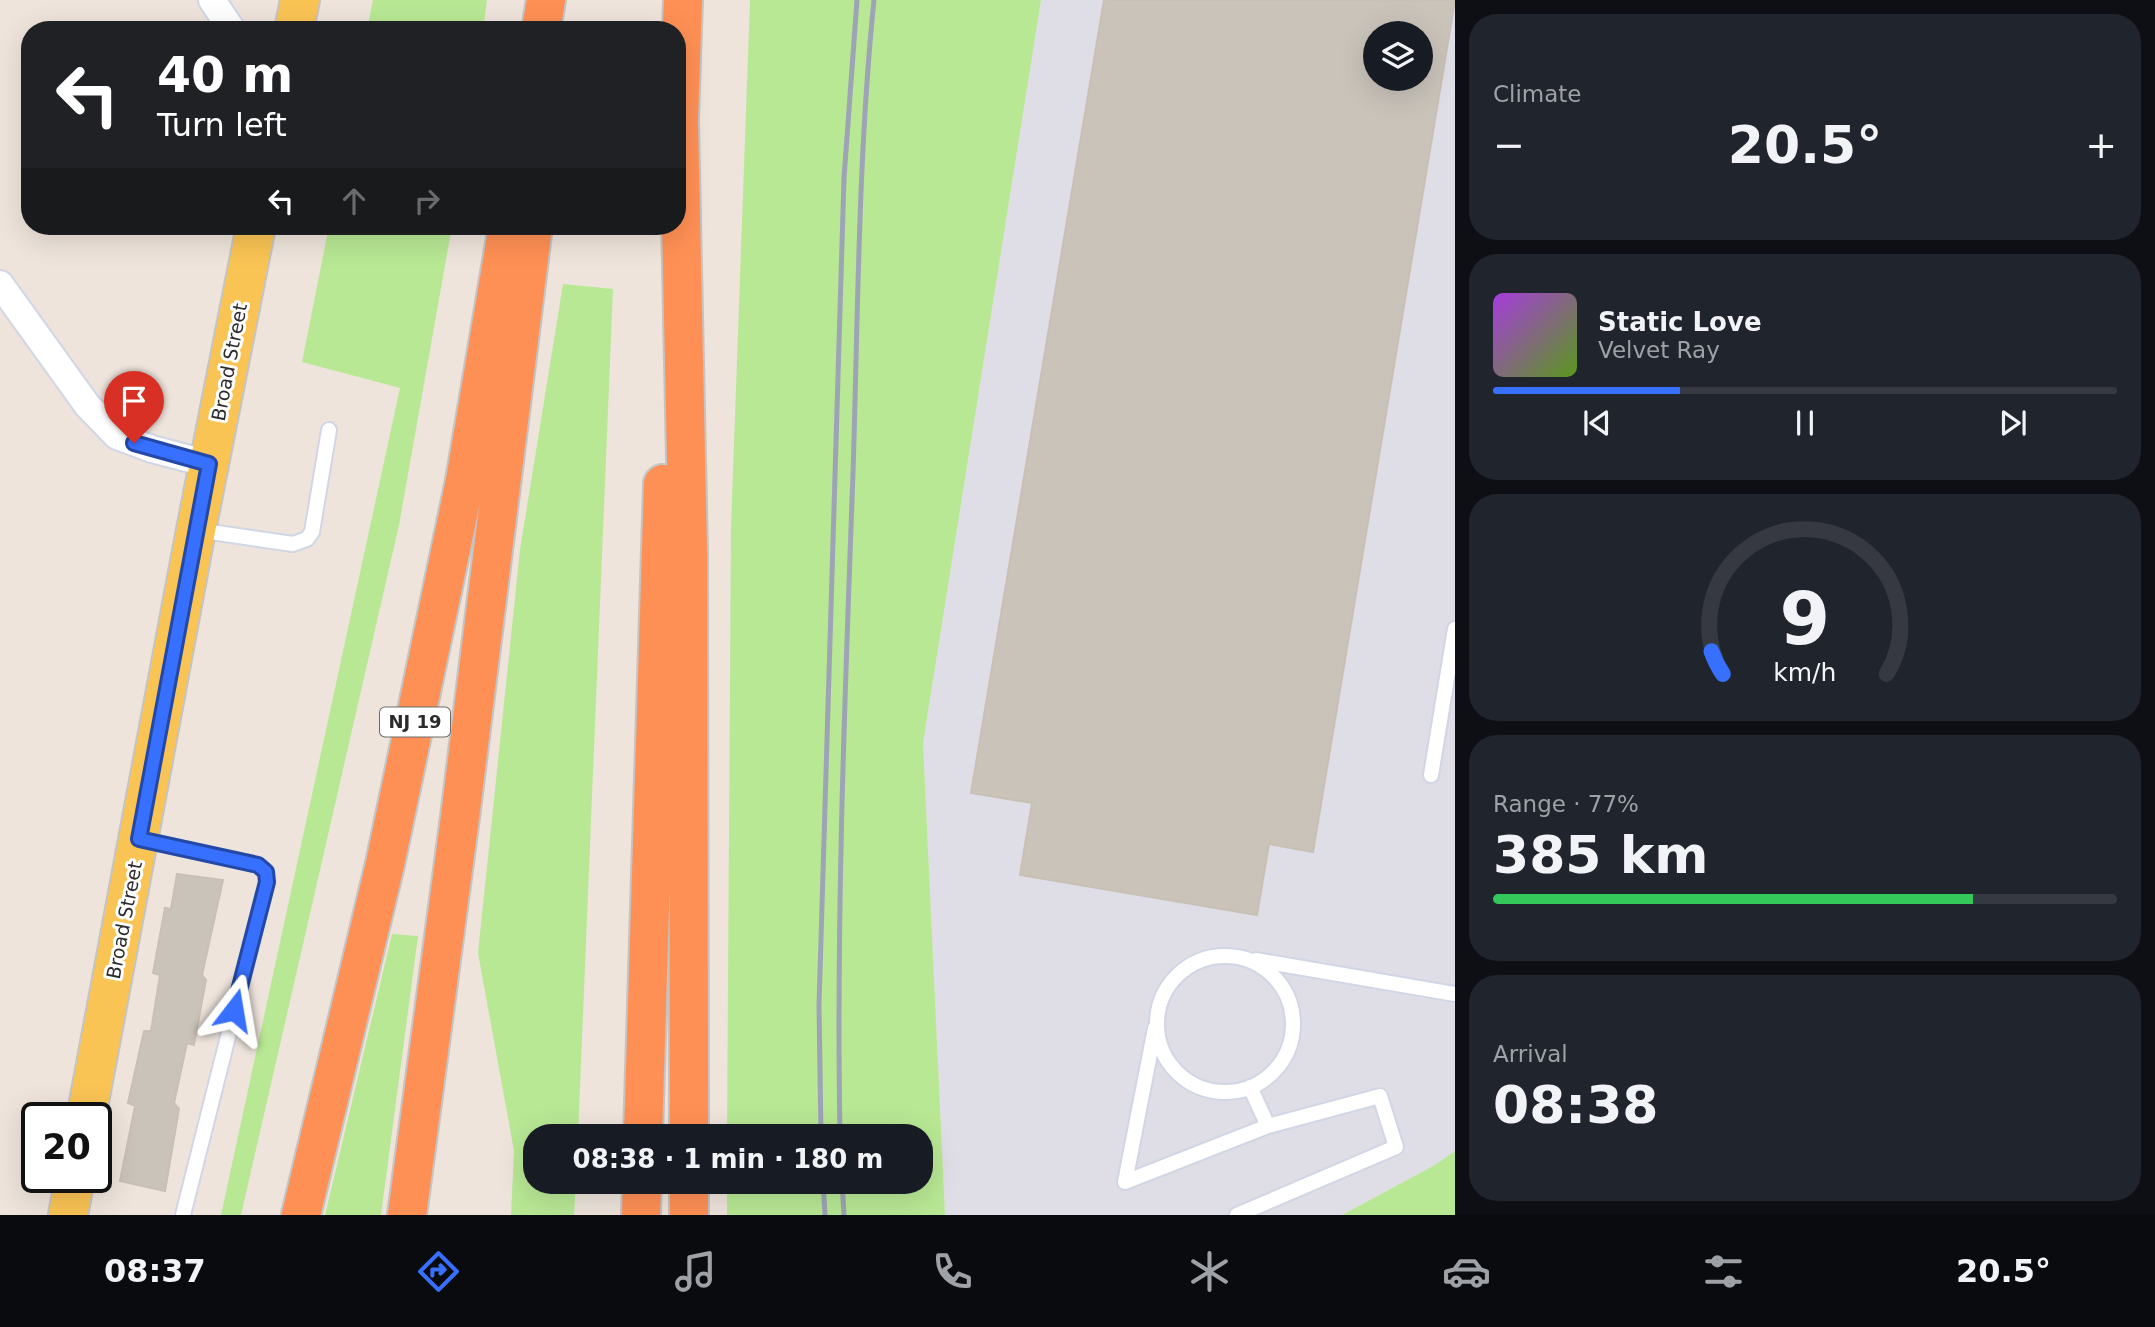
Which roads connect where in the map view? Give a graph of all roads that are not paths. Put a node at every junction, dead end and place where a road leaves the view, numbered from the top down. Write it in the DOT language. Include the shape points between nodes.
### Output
graph roads {
  1 [pos="212,0"];
  2 [pos="300,0"];
  3 [pos="546,0"];
  4 [pos="559,0"];
  5 [pos="683,0"];
  6 [pos="226,21"];
  7 [pos="296,21"];
  8 [pos="542,21"];
  9 [pos="556,21"];
  10 [pos="682,21"];
  11 [pos="254,235"];
  12 [pos="507,235"];
  13 [pos="532,235"];
  14 [pos="675,235"];
  15 [pos="681,235"];
  16 [pos="3,293"];
  17 [pos="330,430"];
  18 [pos="209,464"];
  19 [pos="196,530"];
  20 [pos="1455,629"];
  21 [pos="1431,775"];
  22 [pos="139,839"];
  23 [pos="1243,958"];
  24 [pos="1455,994"];
  25 [pos="1159,1007"];
  26 [pos="1250,1087"];
  27 [pos="89,1102"];
  28 [pos="643,1124"];
  29 [pos="689,1124"];
  30 [pos="1268,1126"];
  31 [pos="72,1193"];
  32 [pos="642,1194"];
  33 [pos="689,1194"];
  34 [pos="68,1215"];
  35 [pos="183,1215"];
  36 [pos="301,1215"];
  37 [pos="407,1215"];
  38 [pos="641,1215"];
  39 [pos="689,1215"];
  40 [pos="1237,1215"];
  1 -- 6 [label="street"];
  2 -- 7 [label="main road"];
  3 -- 8 [label="highway"];
  4 -- 9 [label="highway"];
  5 -- 10 [label="highway"];
  11 -- 18 [label="main road, Broad Street"];
  12 -- 36 [label="highway, NJ 19" via="466,481 385,864"];
  13 -- 37 [label="highway"];
  14 -- 28 [label="highway"];
  15 -- 29 [label="highway" via="688,553"];
  16 -- 18 [label="street" via="102,424 117,436"];
  17 -- 19 [label="lane" via="307,539 293,544"];
  18 -- 19 [label="main road, Broad Street"];
  19 -- 22 [label="main road, Broad Street"];
  20 -- 21 [label="lane"];
  22 -- 27 [label="main road, Broad Street"];
  22 -- 35 [label="lane" via="258,865 266,872"];
  23 -- 24 [label="lane"];
  23 -- 25 [label="lane" via="1201,960 1182,971"];
  23 -- 26 [label="lane" via="1278,981 1290,1001 1294,1024 1290,1047 1278,1068"];
  25 -- 26 [label="lane" via="1162,1049 1174,1069 1192,1084 1214,1091"];
  25 -- 30 [label="lane" via="1125,1182"];
  26 -- 30 [label="lane"];
  30 -- 40 [label="lane" via="1380,1096 1395,1147"];
  31 -- 34 [label="main road"];
  32 -- 38 [label="highway"];
  33 -- 39 [label="highway"];
}
